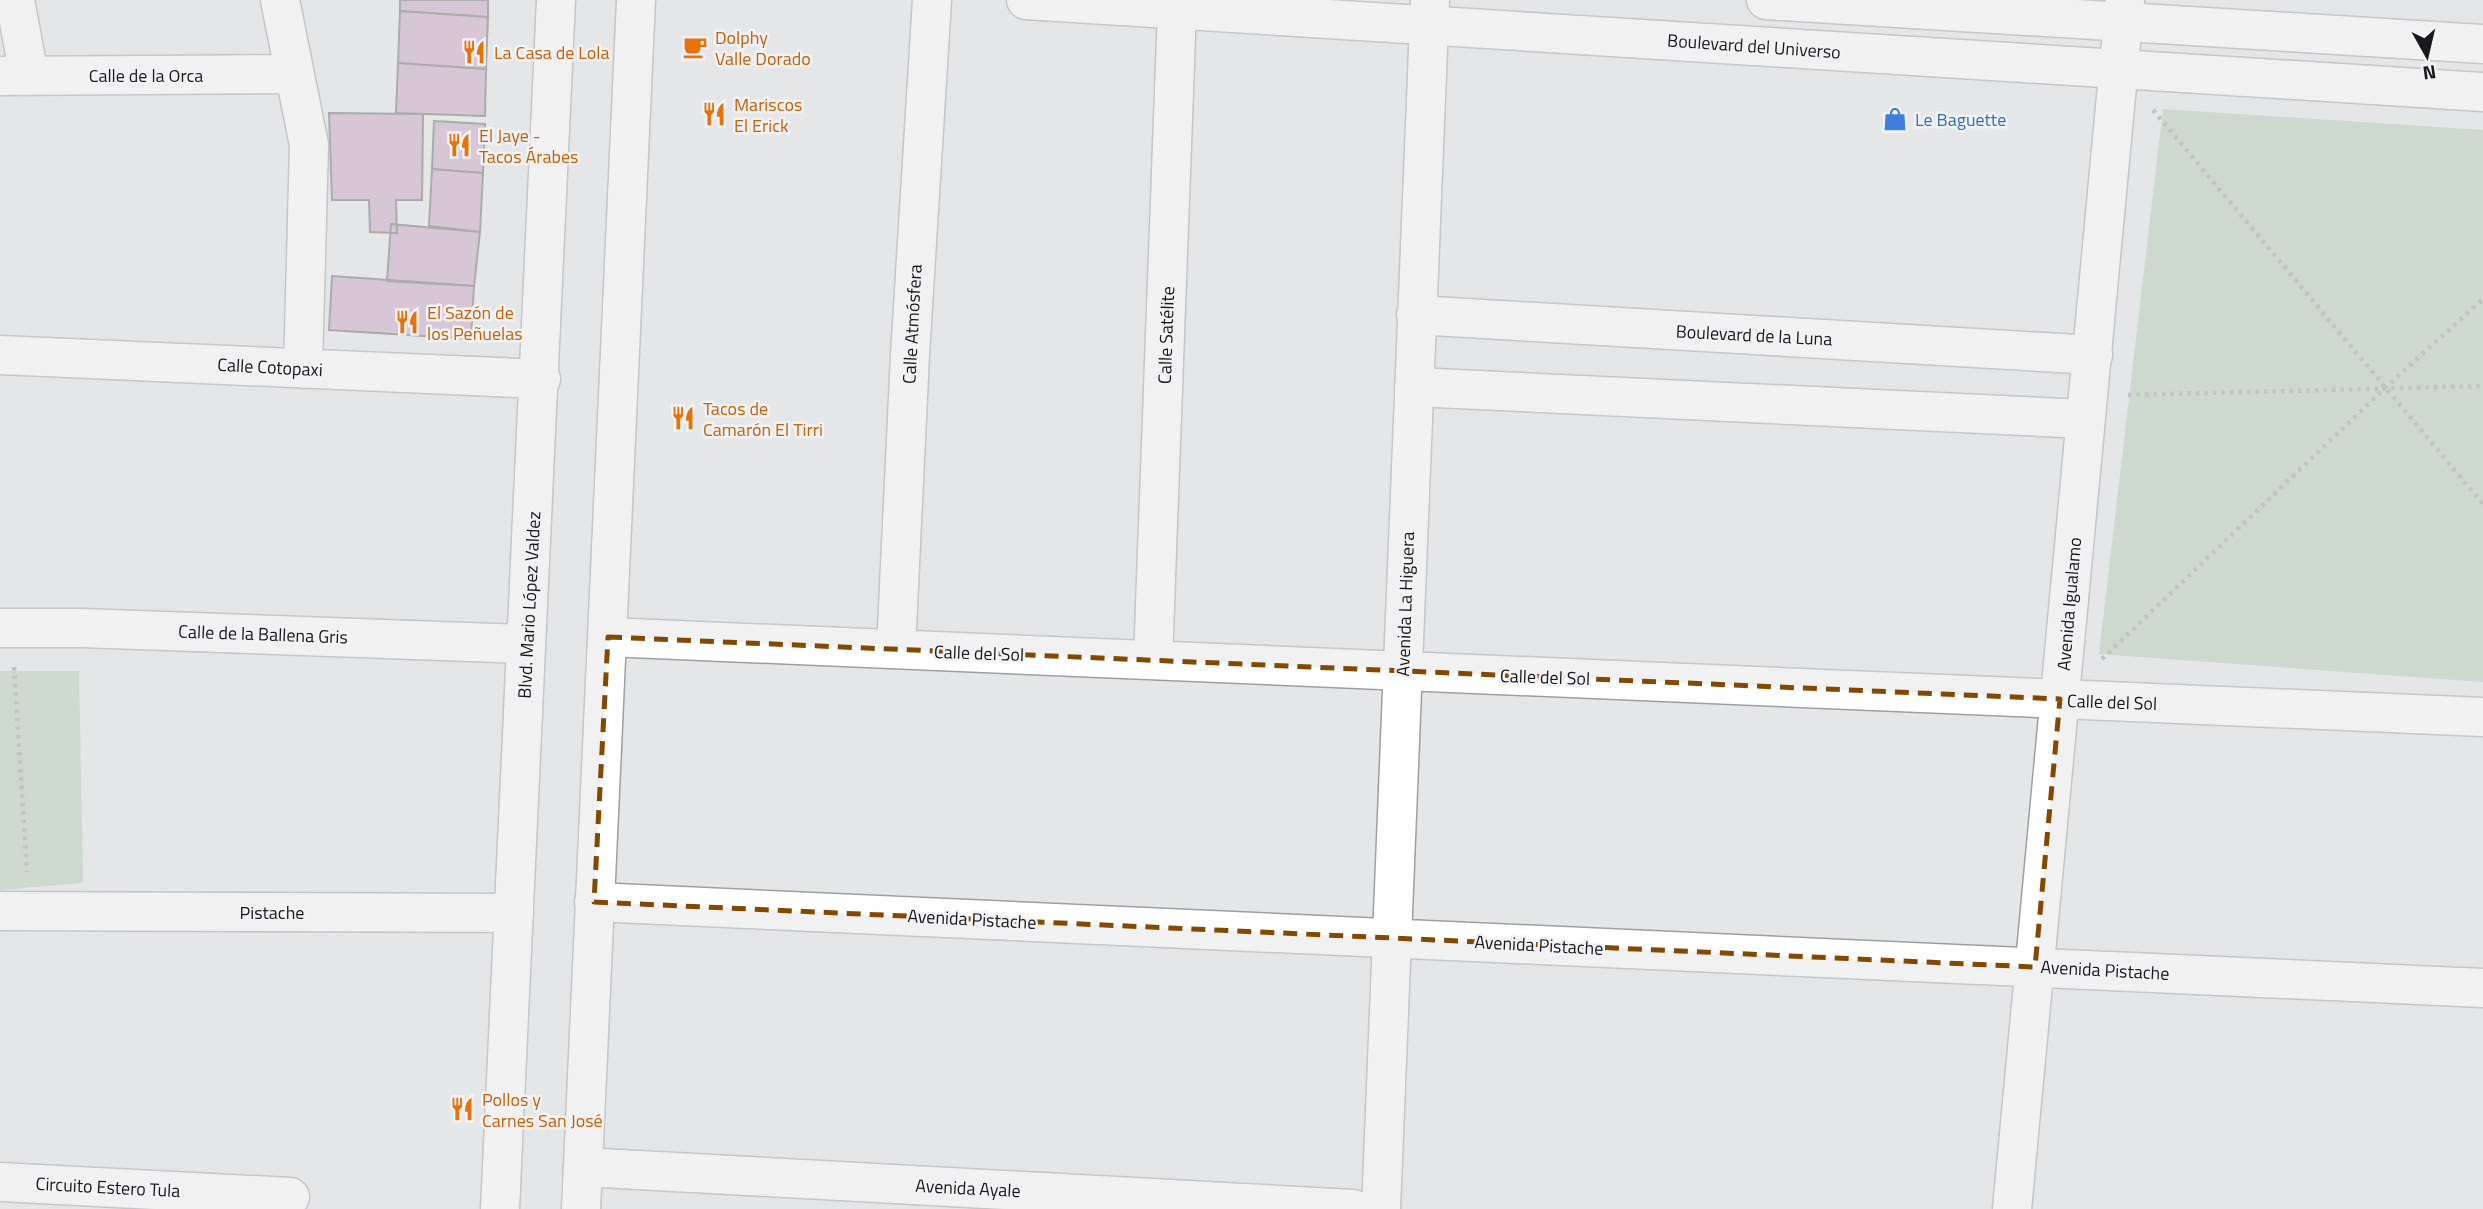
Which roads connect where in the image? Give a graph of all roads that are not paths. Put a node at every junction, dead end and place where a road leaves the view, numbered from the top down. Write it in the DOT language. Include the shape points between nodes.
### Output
graph roads {
  1 [pos="15,0"];
  2 [pos="280,0"];
  3 [pos="556,0"];
  4 [pos="636,0"];
  5 [pos="932,0"];
  6 [pos="1026,0"];
  7 [pos="1766,0"];
  8 [pos="1177,10"];
  9 [pos="2124,11"];
  10 [pos="1429,13"];
  11 [pos="2483,44"];
  12 [pos="2119,69"];
  13 [pos="293,74"];
  14 [pos="14,76"];
  15 [pos="2483,92"];
  16 [pos="1416,315"];
  17 [pos="0,355"];
  18 [pos="2093,355"];
  19 [pos="303,369"];
  20 [pos="541,379"];
  21 [pos="1414,387"];
  22 [pos="2087,407"];
  23 [pos="6,627"];
  24 [pos="607,637"];
  25 [pos="526,644"];
  26 [pos="897,649"];
  27 [pos="1153,660"];
  28 [pos="1402,671"];
  29 [pos="2060,699"];
  30 [pos="2483,717"];
  31 [pos="594,901"];
  32 [pos="15,911"];
  33 [pos="514,913"];
  34 [pos="1392,938"];
  35 [pos="2035,967"];
  36 [pos="2483,988"];
  37 [pos="583,1167"];
  38 [pos="0,1182"];
  39 [pos="290,1197"];
  40 [pos="216,1201"];
  41 [pos="500,1209"];
  42 [pos="581,1209"];
  43 [pos="1353,1209"];
  44 [pos="1381,1209"];
  45 [pos="2012,1209"];
  1 -- 14 [label="street"];
  2 -- 13 [label="street"];
  3 -- 20 [label="street, Blvd. Mario López Valdez"];
  4 -- 24 [label="street"];
  5 -- 26 [label="street, Calle Atmósfera" via="909,355"];
  6 -- 8 [label="street, Boulevard del Universo"];
  7 -- 9 [label="street"];
  8 -- 10 [label="street, Boulevard del Universo"];
  8 -- 27 [label="street, Calle Satélite"];
  9 -- 11 [label="street"];
  9 -- 12 [label="street, Avenida Igualamo"];
  10 -- 12 [label="street, Boulevard del Universo"];
  10 -- 16 [label="street, Avenida La Higuera"];
  12 -- 15 [label="street, Boulevard del Universo"];
  12 -- 18 [label="street, Avenida Igualamo"];
  13 -- 14 [label="street, Calle de la Orca"];
  13 -- 19 [label="street" via="309,145"];
  16 -- 18 [label="street, Boulevard de la Luna"];
  16 -- 21 [label="street, Avenida La Higuera"];
  17 -- 19 [label="street, Calle Cotopaxi"];
  18 -- 22 [label="street, Avenida Igualamo"];
  19 -- 20 [label="street, Calle Cotopaxi"];
  20 -- 25 [label="street, Blvd. Mario López Valdez"];
  21 -- 22 [label="street"];
  21 -- 28 [label="street, Avenida La Higuera"];
  22 -- 29 [label="street, Avenida Igualamo"];
  23 -- 25 [label="street, Calle de la Ballena Gris"];
  24 -- 26 [label="street, Calle del Sol"];
  24 -- 31 [label="street"];
  25 -- 33 [label="street, Blvd. Mario López Valdez"];
  26 -- 27 [label="street, Calle del Sol"];
  27 -- 28 [label="street, Calle del Sol"];
  28 -- 29 [label="street, Calle del Sol"];
  28 -- 34 [label="street, Avenida La Higuera"];
  29 -- 30 [label="street, Calle del Sol"];
  29 -- 35 [label="street, Avenida Igualamo"];
  31 -- 34 [label="street, Avenida Pistache"];
  31 -- 37 [label="street"];
  32 -- 33 [label="street, Pistache"];
  33 -- 41 [label="street, Blvd. Mario López Valdez"];
  34 -- 35 [label="street, Avenida Pistache"];
  34 -- 44 [label="street, Avenida La Higuera"];
  35 -- 36 [label="street, Avenida Pistache"];
  35 -- 45 [label="street, Avenida Igualamo"];
  37 -- 42 [label="street"];
  37 -- 43 [label="street, Avenida Ayale"];
  38 -- 40 [label="street, Circuito Estero Tula"];
  39 -- 40 [label="street, Circuito Estero Tula"];
}
